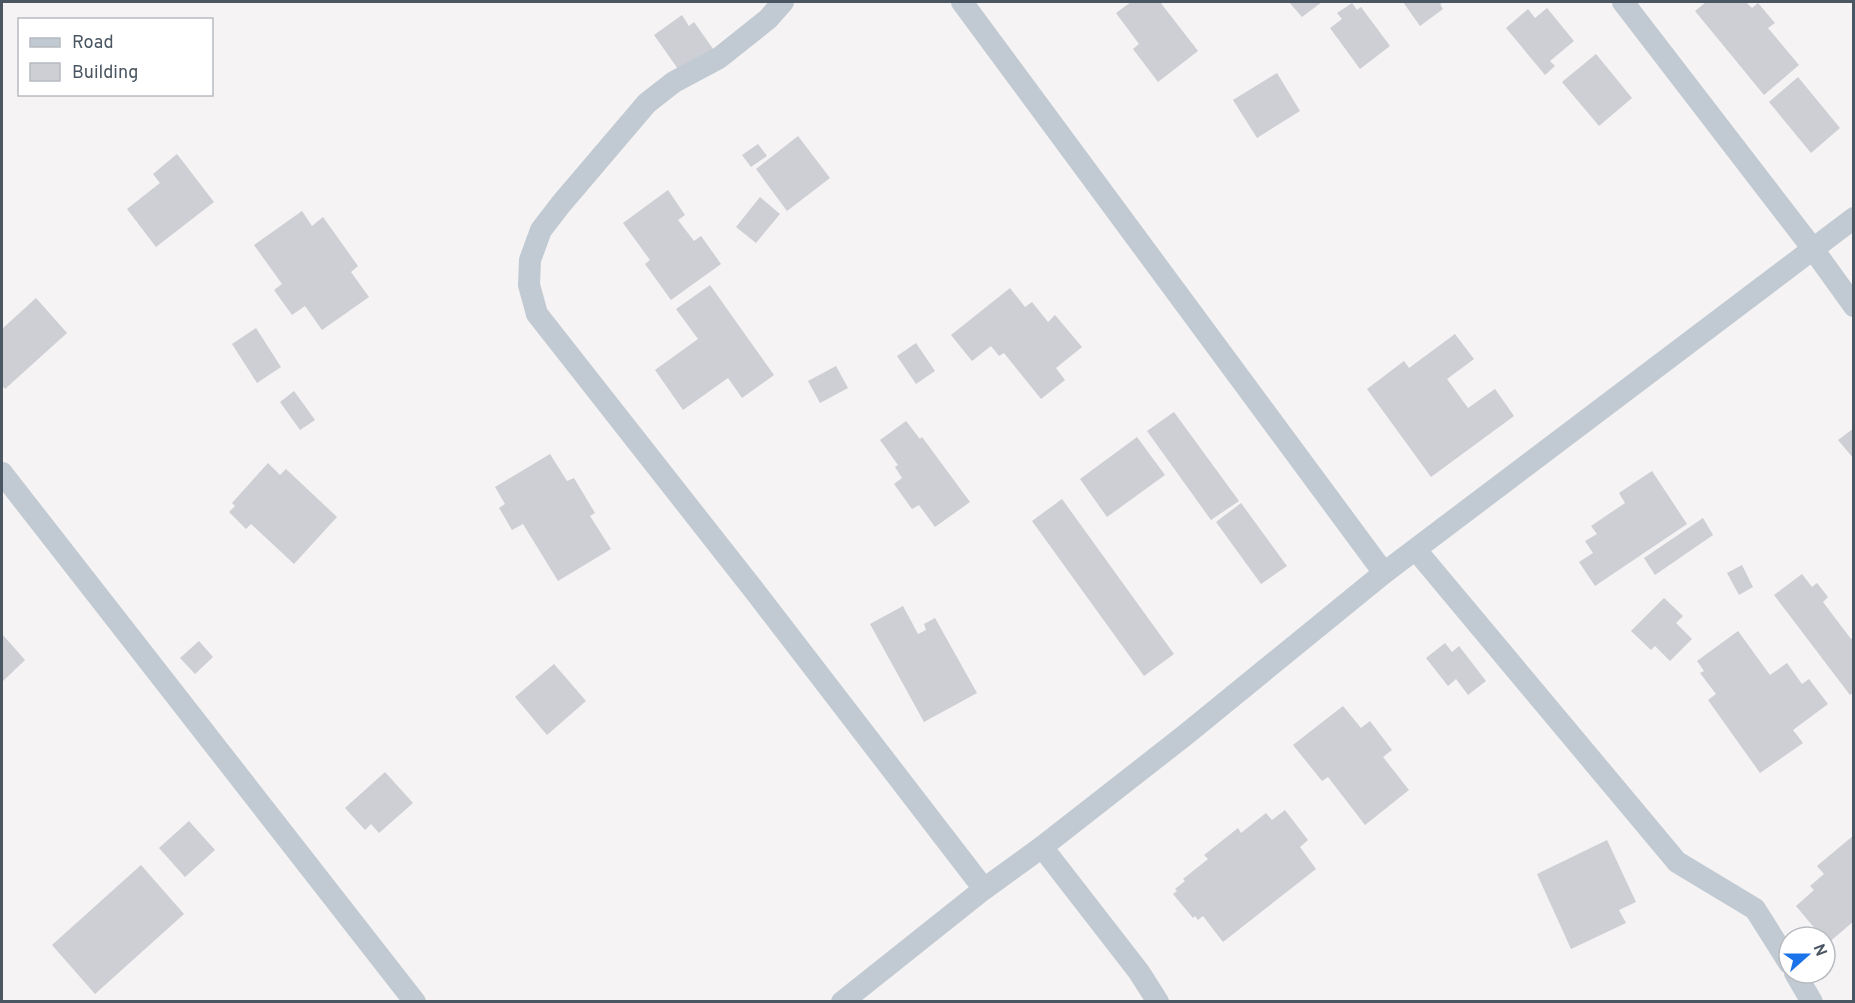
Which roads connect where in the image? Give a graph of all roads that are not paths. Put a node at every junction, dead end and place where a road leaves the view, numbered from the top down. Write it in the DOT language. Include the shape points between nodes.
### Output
graph roads {
  1 [pos="783,2"];
  2 [pos="962,2"];
  3 [pos="1623,2"];
  4 [pos="1854,218"];
  5 [pos="1813,249"];
  6 [pos="1854,306"];
  7 [pos="2,473"];
  8 [pos="1416,550"];
  9 [pos="1384,573"];
  10 [pos="1042,847"];
  11 [pos="984,889"];
  12 [pos="1777,944"];
  13 [pos="1802,985"];
  14 [pos="415,1002"];
  15 [pos="842,1002"];
  16 [pos="1158,1002"];
  17 [pos="1812,1002"];
  1 -- 11 [label="street" via="719,58 674,82 647,103 541,230 530,260 529,285 537,314"];
  2 -- 9 [label="street"];
  3 -- 5 [label="street"];
  4 -- 5 [label="street"];
  5 -- 6 [label="street"];
  5 -- 8 [label="street"];
  7 -- 14 [label="street"];
  8 -- 9 [label="street"];
  8 -- 12 [label="street" via="1677,862 1755,909"];
  9 -- 10 [label="street"];
  10 -- 11 [label="street"];
  10 -- 16 [label="street"];
  11 -- 15 [label="street"];
  13 -- 17 [label="street"];
}
